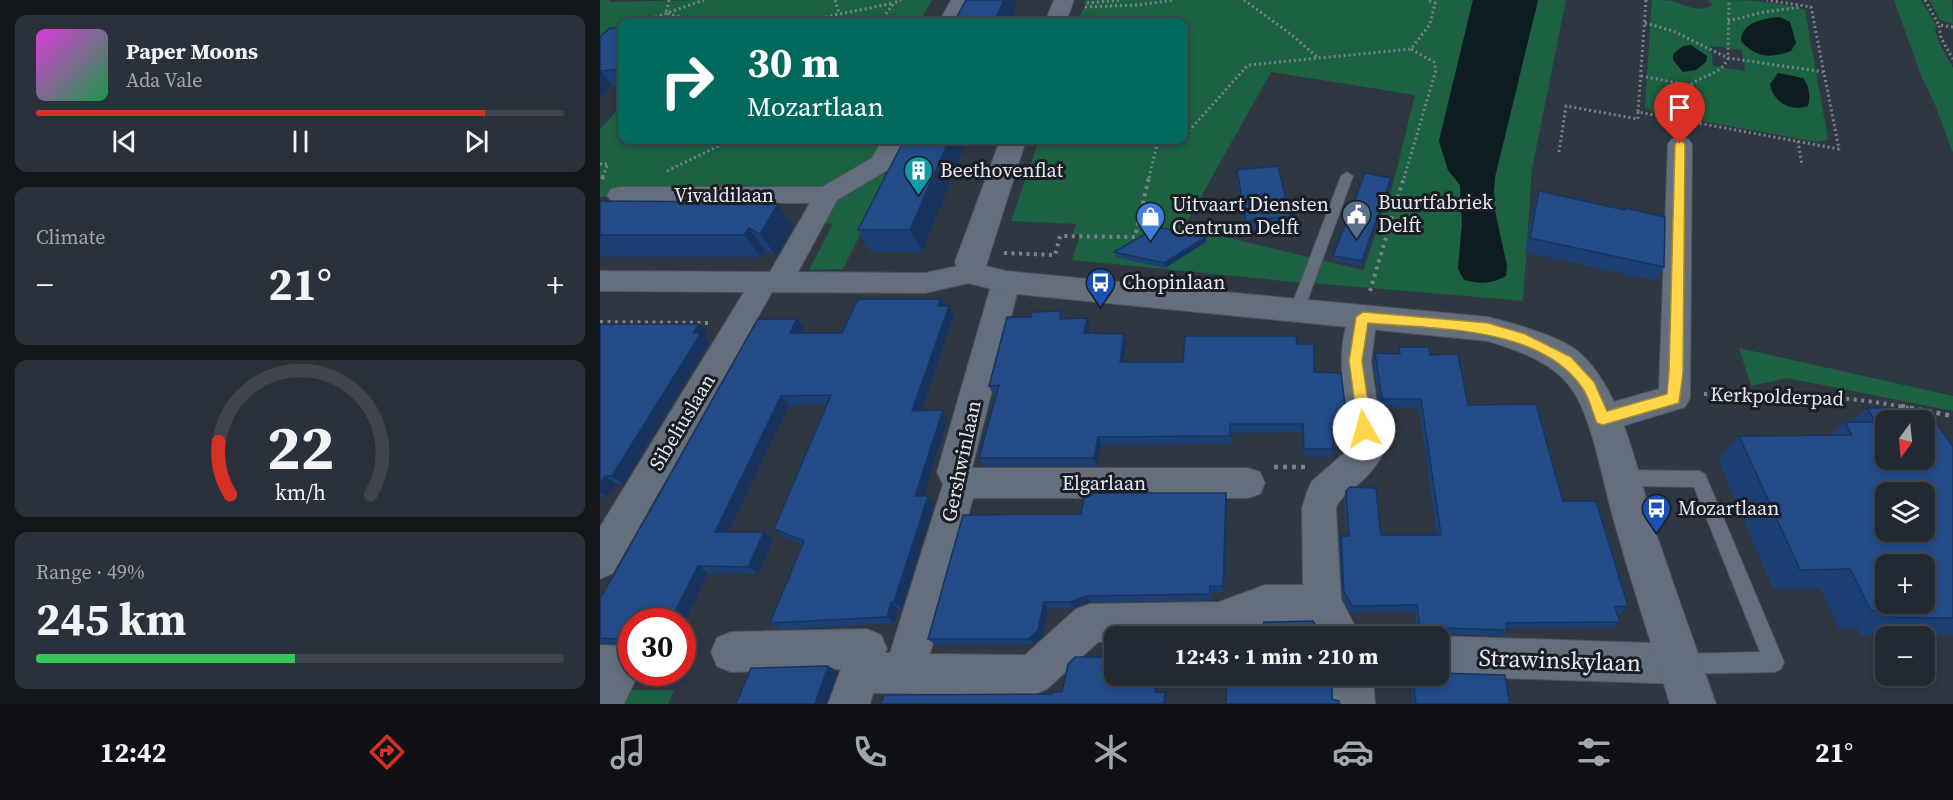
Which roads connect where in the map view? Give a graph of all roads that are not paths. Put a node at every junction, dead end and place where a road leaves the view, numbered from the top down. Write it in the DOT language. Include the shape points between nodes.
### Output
graph roads {
  1 [pos="960,0"];
  2 [pos="950,18"];
  3 [pos="1680,132"];
  4 [pos="891,144"];
  5 [pos="1011,144"];
  6 [pos="1347,176"];
  7 [pos="610,190"];
  8 [pos="827,195"];
  9 [pos="973,263"];
  10 [pos="600,281"];
  11 [pos="771,282"];
  12 [pos="1006,282"];
  13 [pos="1297,310"];
  14 [pos="1363,317"];
  15 [pos="1603,418"];
  16 [pos="1621,478"];
  17 [pos="960,483"];
  18 [pos="1248,483"];
  19 [pos="610,528"];
  20 [pos="600,561"];
  21 [pos="1332,620"];
  22 [pos="731,652"];
  23 [pos="1449,656"];
  24 [pos="1681,664"];
  25 [pos="600,665"];
  26 [pos="904,674"];
  27 [pos="1353,686"];
  28 [pos="854,688"];
  29 [pos="602,704"];
  30 [pos="1354,704"];
  31 [pos="1693,704"];
  1 -- 2 [label="street"];
  3 -- 15 [label="street" via="1674,398"];
  4 -- 8 [label="street" via="882,163"];
  5 -- 9 [label="street"];
  6 -- 13 [label="lane"];
  7 -- 8 [label="street, Vivaldilaan"];
  8 -- 11 [label="street"];
  9 -- 11 [label="street" via="925,283"];
  9 -- 12 [label="street"];
  10 -- 11 [label="street"];
  11 -- 19 [label="street, Sibeliuslaan" via="740,323"];
  12 -- 13 [label="street"];
  12 -- 17 [label="street, Gershwinlaan" via="954,472"];
  13 -- 14 [label="street"];
  14 -- 15 [label="street" via="1488,328 1520,338 1567,361 1589,386"];
  14 -- 21 [label="street" via="1356,361 1367,452 1324,492 1319,508"];
  15 -- 16 [label="street"];
  16 -- 24 [label="street"];
  16 -- 24 [label="lane" via="1699,479 1774,662"];
  17 -- 18 [label="street, Elgarlaan"];
  17 -- 26 [label="street, Gershwinlaan"];
  19 -- 20 [label="street, Sibeliuslaan"];
  21 -- 26 [label="street" via="1265,604 1219,621 1090,623 1033,675"];
  22 -- 28 [label="street" via="867,649"];
  23 -- 24 [label="street, Strawinskylaan"];
  24 -- 31 [label="street"];
  25 -- 29 [label="street" via="622,666"];
  26 -- 28 [label="street"];
  27 -- 30 [label="street"];
}
